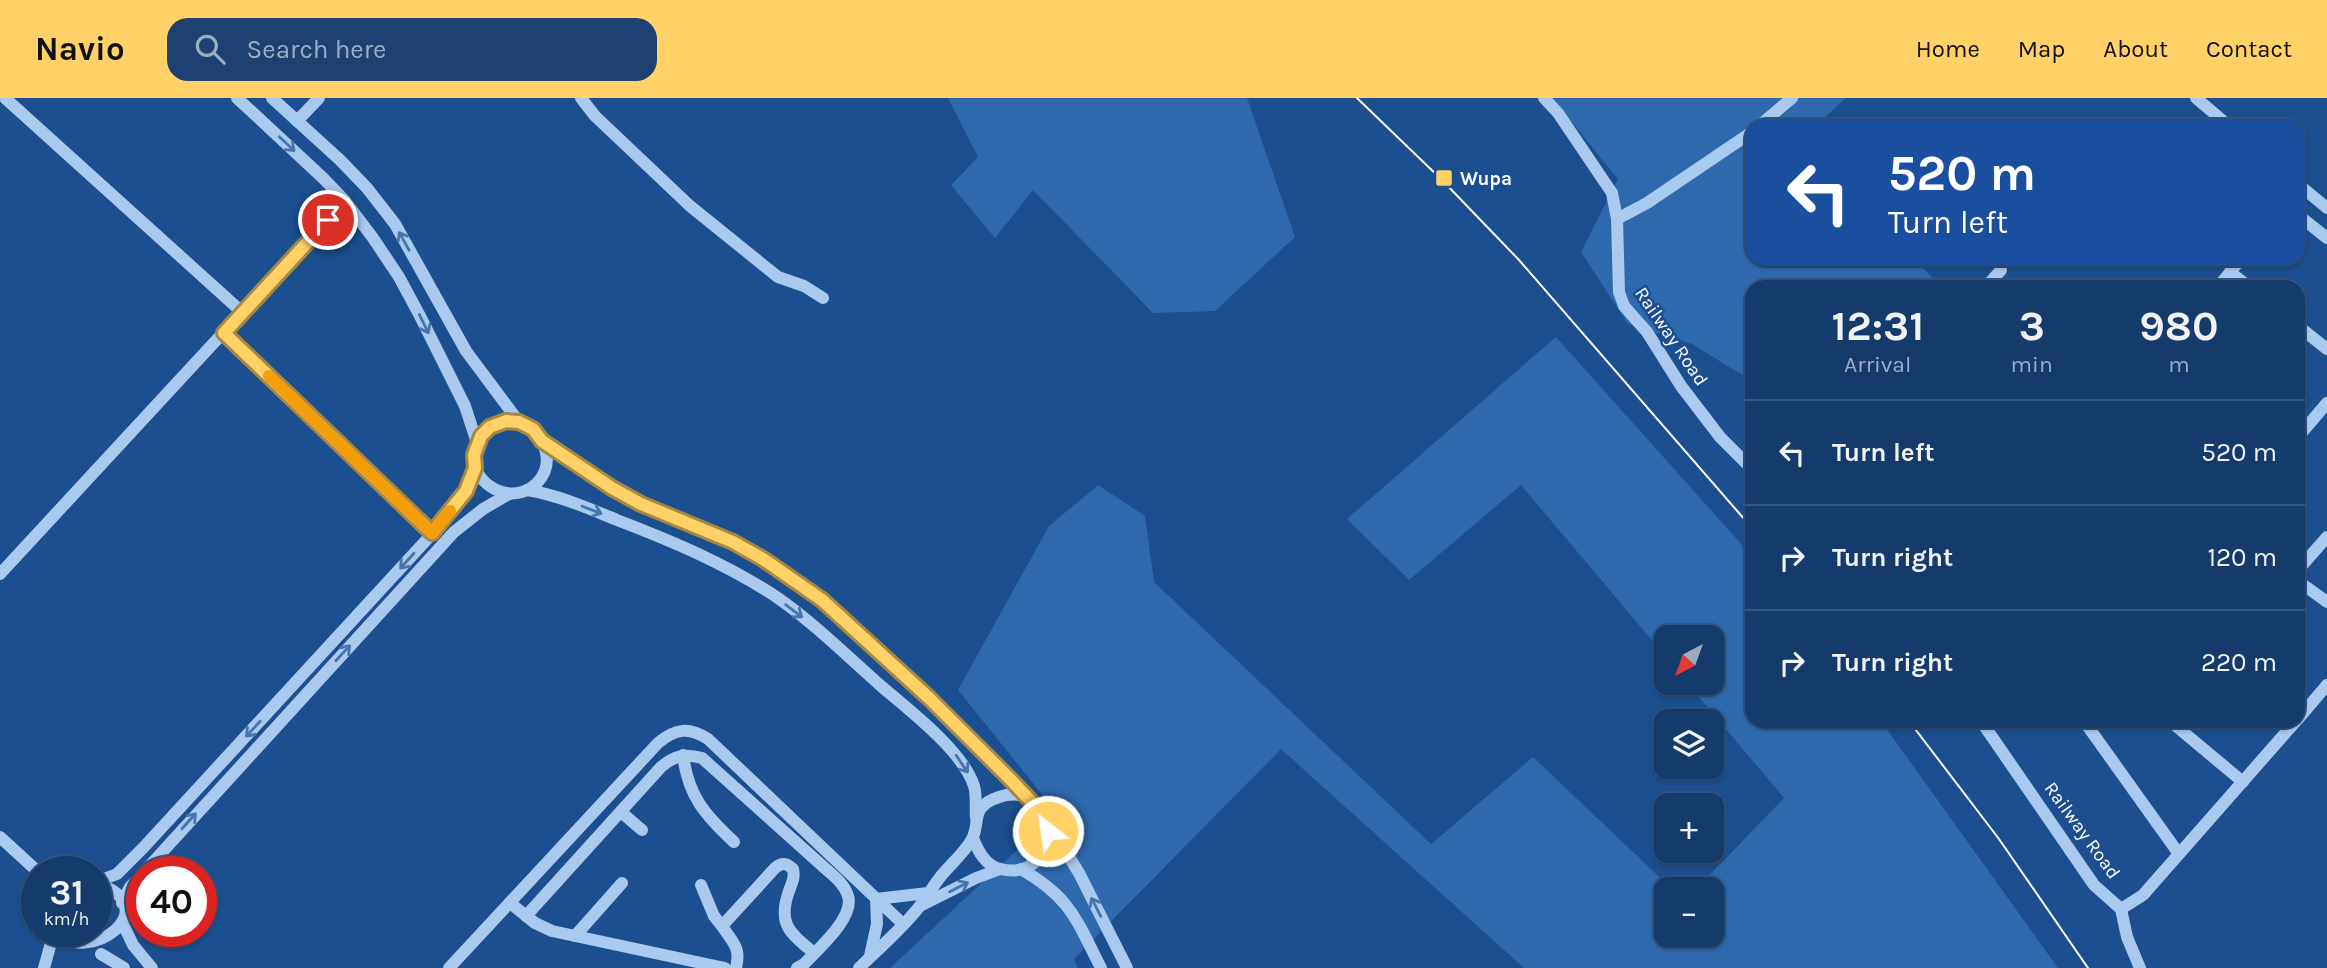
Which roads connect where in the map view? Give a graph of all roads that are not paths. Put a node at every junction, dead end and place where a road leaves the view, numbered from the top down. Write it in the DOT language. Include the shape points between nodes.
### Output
graph roads {
  1 [pos="5,98"];
  2 [pos="237,98"];
  3 [pos="272,98"];
  4 [pos="319,98"];
  5 [pos="581,98"];
  6 [pos="1544,98"];
  7 [pos="1792,98"];
  8 [pos="2196,98"];
  9 [pos="1767,119"];
  10 [pos="2221,119"];
  11 [pos="297,121"];
  12 [pos="1745,137"];
  13 [pos="2305,193"];
  14 [pos="345,201"];
  15 [pos="2327,208"];
  16 [pos="1617,219"];
  17 [pos="2305,221"];
  18 [pos="2327,238"];
  19 [pos="2235,266"];
  20 [pos="2001,270"];
  21 [pos="2230,272"];
  22 [pos="1992,280"];
  23 [pos="2224,280"];
  24 [pos="2240,280"];
  25 [pos="824,298"];
  26 [pos="243,313"];
  27 [pos="2305,332"];
  28 [pos="224,333"];
  29 [pos="2327,349"];
  30 [pos="2327,403"];
  31 [pos="519,422"];
  32 [pos="2305,430"];
  33 [pos="542,441"];
  34 [pos="477,443"];
  35 [pos="1745,463"];
  36 [pos="475,468"];
  37 [pos="527,490"];
  38 [pos="509,494"];
  39 [pos="432,533"];
  40 [pos="2327,537"];
  41 [pos="2305,562"];
  42 [pos="0,574"];
  43 [pos="2305,586"];
  44 [pos="2327,602"];
  45 [pos="2327,685"];
  46 [pos="2305,711"];
  47 [pos="1986,728"];
  48 [pos="2089,728"];
  49 [pos="2179,728"];
  50 [pos="2290,728"];
  51 [pos="683,755"];
  52 [pos="2243,782"];
  53 [pos="1026,799"];
  54 [pos="621,812"];
  55 [pos="1044,815"];
  56 [pos="976,818"];
  57 [pos="642,830"];
  58 [pos="0,837"];
  59 [pos="973,838"];
  60 [pos="734,842"];
  61 [pos="2179,854"];
  62 [pos="21,856"];
  63 [pos="159,856"];
  64 [pos="1000,869"];
  65 [pos="1021,869"];
  66 [pos="112,876"];
  67 [pos="622,883"];
  68 [pos="702,885"];
  69 [pos="112,891"];
  70 [pos="928,892"];
  71 [pos="126,894"];
  72 [pos="876,899"];
  73 [pos="122,902"];
  74 [pos="510,903"];
  75 [pos="919,907"];
  76 [pos="2120,909"];
  77 [pos="526,916"];
  78 [pos="903,924"];
  79 [pos="722,926"];
  80 [pos="125,928"];
  81 [pos="575,936"];
  82 [pos="49,947"];
  83 [pos="65,947"];
  84 [pos="814,953"];
  85 [pos="101,954"];
  86 [pos="870,956"];
  87 [pos="44,968"];
  88 [pos="124,968"];
  89 [pos="152,968"];
  90 [pos="449,968"];
  91 [pos="725,968"];
  92 [pos="736,968"];
  93 [pos="797,968"];
  94 [pos="859,968"];
  95 [pos="1101,968"];
  96 [pos="1127,968"];
  97 [pos="2140,968"];
  1 -- 26 [label="street"];
  2 -- 14 [label="street, one-way"];
  3 -- 11 [label="street"];
  4 -- 11 [label="street"];
  5 -- 25 [label="street" via="700,214 778,277"];
  6 -- 16 [label="street, Railway Road" via="1607,183"];
  7 -- 9 [label="street"];
  8 -- 10 [label="street"];
  31 -- 11 [label="street, one-way" via="466,351 388,215 368,188"];
  12 -- 16 [label="street"];
  13 -- 15 [label="street"];
  14 -- 26 [label="street"];
  14 -- 34 [label="street, one-way" via="399,277 466,406"];
  16 -- 35 [label="street, Railway Road" via="1619,292 1624,306 1720,437"];
  17 -- 18 [label="street"];
  19 -- 21 [label="street"];
  20 -- 22 [label="street"];
  21 -- 23 [label="street"];
  21 -- 24 [label="street"];
  26 -- 28 [label="street"];
  27 -- 29 [label="street"];
  28 -- 39 [label="street"];
  28 -- 42 [label="street"];
  30 -- 32 [label="street"];
  31 -- 33 [label="street" via="533,429"];
  31 -- 34 [label="street" via="490,427"];
  33 -- 37 [label="street" via="546,462 541,476"];
  33 -- 53 [label="street" via="632,499 733,542 822,600 929,698"];
  34 -- 36 [label="street"];
  36 -- 38 [label="street" via="488,486"];
  36 -- 39 [label="street" via="466,491"];
  37 -- 38 [label="street"];
  37 -- 56 [label="street, one-way" via="694,551 776,597 958,756 975,789"];
  63 -- 38 [label="street, one-way" via="454,532"];
  39 -- 66 [label="street, one-way" via="143,848"];
  40 -- 41 [label="street"];
  43 -- 44 [label="street"];
  45 -- 46 [label="street"];
  47 -- 76 [label="street, Railway Road" via="2094,885"];
  48 -- 61 [label="street"];
  49 -- 52 [label="street"];
  50 -- 52 [label="street"];
  51 -- 54 [label="street" via="661,767"];
  51 -- 60 [label="street" via="685,776 696,800"];
  51 -- 84 [label="street" via="702,758 843,885 850,905 846,918"];
  52 -- 61 [label="street"];
  53 -- 55 [label="street"];
  53 -- 56 [label="street" via="1014,795 991,800"];
  54 -- 57 [label="street"];
  54 -- 77 [label="street"];
  55 -- 65 [label="street" via="1045,847 1036,861"];
  96 -- 55 [label="street, one-way"];
  56 -- 59 [label="street"];
  58 -- 62 [label="street"];
  59 -- 64 [label="street" via="987,862"];
  59 -- 70 [label="street"];
  61 -- 76 [label="street" via="2143,895"];
  64 -- 65 [label="street"];
  75 -- 64 [label="street, one-way"];
  65 -- 95 [label="street" via="1047,884 1065,902"];
  67 -- 81 [label="street"];
  68 -- 79 [label="street"];
  69 -- 73 [label="street"];
  70 -- 72 [label="street"];
  70 -- 75 [label="street"];
  71 -- 73 [label="street"];
  72 -- 74 [label="street" via="708,740 696,731 682,730 658,743"];
  72 -- 78 [label="street"];
  72 -- 86 [label="street" via="877,924"];
  73 -- 80 [label="street"];
  74 -- 77 [label="street"];
  74 -- 90 [label="street"];
  75 -- 78 [label="street"];
  76 -- 97 [label="street"];
  77 -- 81 [label="street" via="552,931"];
  78 -- 86 [label="street"];
  79 -- 84 [label="street" via="775,868 787,864 795,876 784,920 791,933"];
  79 -- 92 [label="street" via="737,948"];
  80 -- 85 [label="street" via="120,940"];
  80 -- 89 [label="street"];
  81 -- 91 [label="street"];
  82 -- 87 [label="street"];
  83 -- 85 [label="street" via="79,955"];
  84 -- 93 [label="street"];
  85 -- 88 [label="street"];
  86 -- 94 [label="street"];
}
